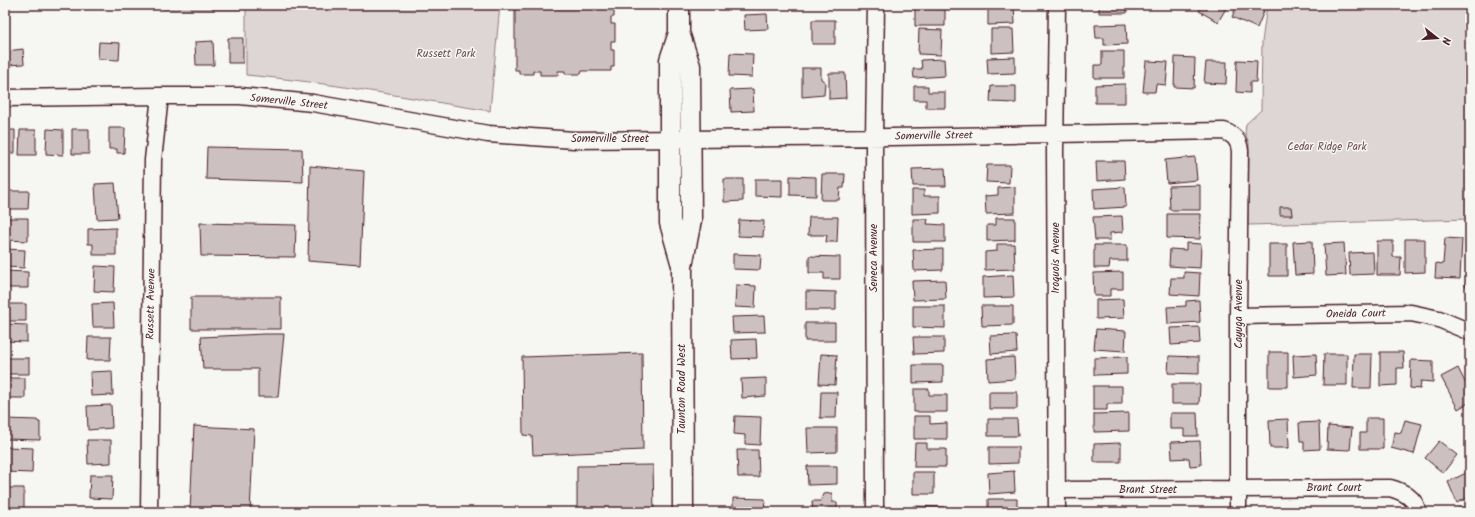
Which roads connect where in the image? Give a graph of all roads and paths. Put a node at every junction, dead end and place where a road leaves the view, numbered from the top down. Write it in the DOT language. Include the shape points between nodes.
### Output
graph roads {
  1 [pos="679,5"];
  2 [pos="876,5"];
  3 [pos="1057,5"];
  4 [pos="679,33"];
  5 [pos="160,96"];
  6 [pos="5,98"];
  7 [pos="1218,130"];
  8 [pos="1055,134"];
  9 [pos="874,137"];
  10 [pos="670,139"];
  11 [pos="690,139"];
  12 [pos="682,266"];
  13 [pos="1238,316"];
  14 [pos="1470,332"];
  15 [pos="1057,490"];
  16 [pos="1238,490"];
  17 [pos="149,512"];
  18 [pos="683,512"];
  19 [pos="875,512"];
  20 [pos="1057,512"];
  21 [pos="1238,512"];
  22 [pos="1418,512"];
  1 -- 4 [label="main road, Taunton Road West"];
  2 -- 9 [label="street, Seneca Avenue"];
  3 -- 8 [label="street, Iroquois Avenue"];
  4 -- 10 [label="main road, Taunton Road West" via="670,60"];
  4 -- 11 [label="main road, Taunton Road West" via="690,66"];
  5 -- 6 [label="street, Somerville Street"];
  5 -- 10 [label="street, Somerville Street" via="240,96 300,102 488,134 523,137 574,140"];
  5 -- 17 [label="street, Russett Avenue" via="153,160"];
  7 -- 8 [label="street, Somerville Street"];
  7 -- 13 [label="street, Cayuga Avenue" via="1235,136 1240,148"];
  8 -- 9 [label="street, Somerville Street"];
  8 -- 15 [label="street, Iroquois Avenue"];
  9 -- 11 [label="street, Somerville Street"];
  9 -- 19 [label="street, Seneca Avenue"];
  10 -- 11 [label="street, Somerville Street"];
  10 -- 12 [label="main road, Taunton Road West" via="670,223"];
  11 -- 12 [label="main road, Taunton Road West" via="691,220"];
  12 -- 18 [label="main road, Taunton Road West"];
  13 -- 14 [label="street, Oneida Court" via="1411,313 1439,319"];
  13 -- 16 [label="street, Cayuga Avenue"];
  15 -- 16 [label="street, Brant Street"];
  15 -- 20 [label="street, Iroquois Avenue"];
  16 -- 21 [label="street, Cayuga Avenue"];
  16 -- 22 [label="street, Brant Court" via="1390,488 1410,497"];
}
